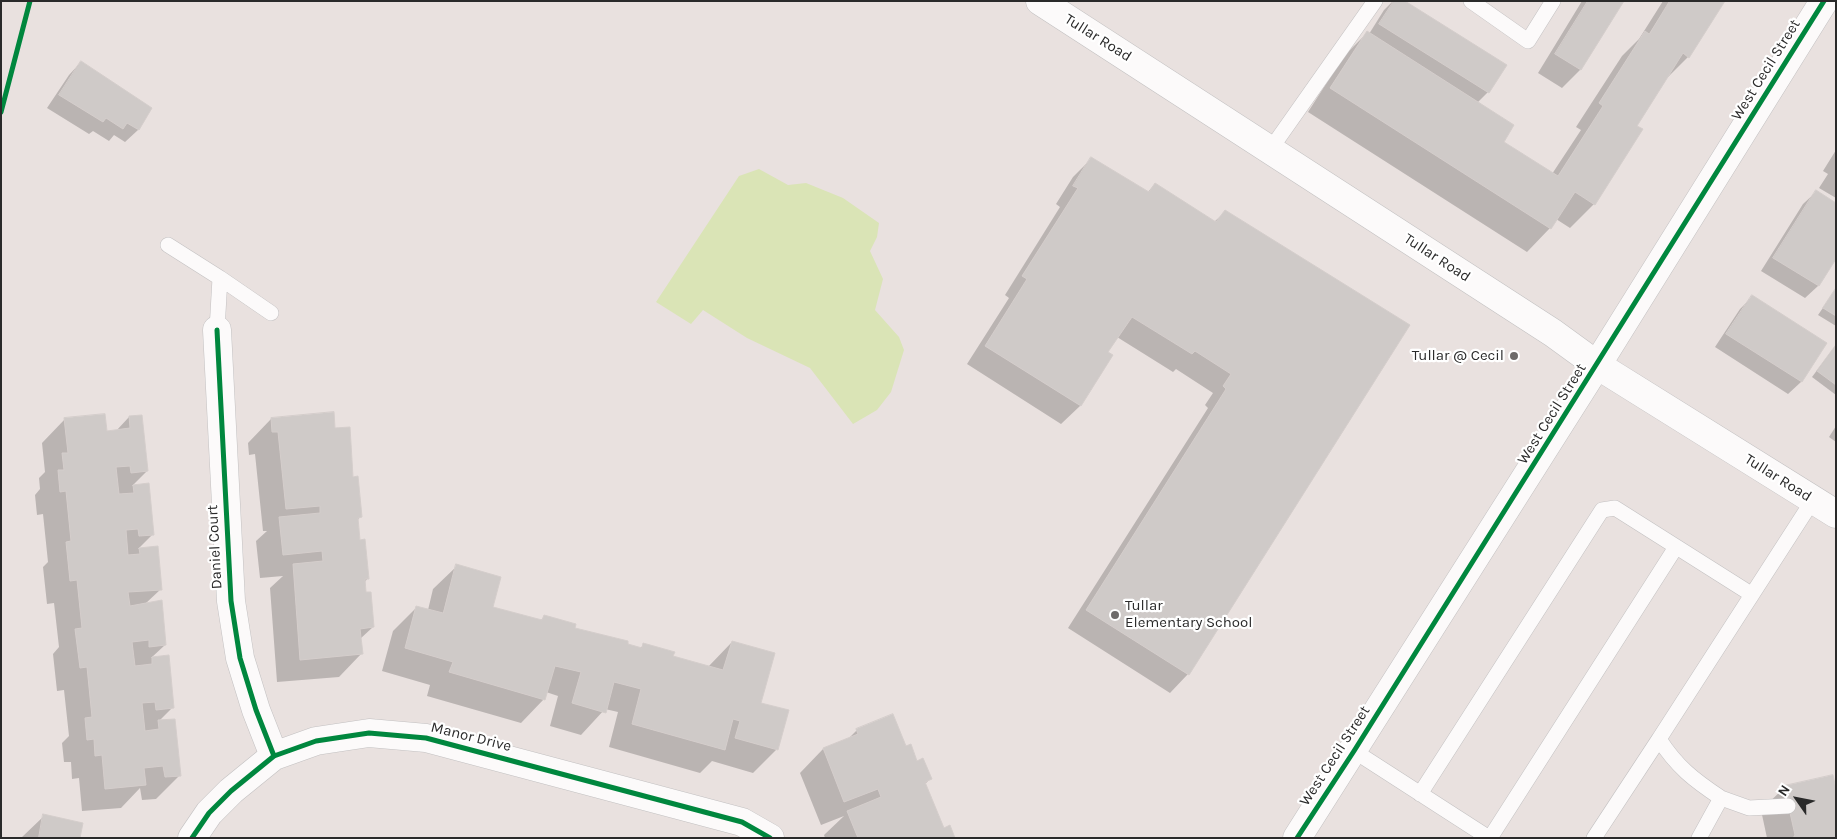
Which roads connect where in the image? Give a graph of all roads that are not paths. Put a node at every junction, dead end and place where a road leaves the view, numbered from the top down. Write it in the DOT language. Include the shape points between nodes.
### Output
graph roads {
  1 [pos="1040,1"];
  2 [pos="1376,1"];
  3 [pos="1471,1"];
  4 [pos="1553,1"];
  5 [pos="1824,1"];
  6 [pos="1270,150"];
  7 [pos="168,245"];
  8 [pos="220,278"];
  9 [pos="272,312"];
  10 [pos="217,330"];
  11 [pos="1597,365"];
  12 [pos="1813,500"];
  13 [pos="1836,514"];
  14 [pos="1676,547"];
  15 [pos="1751,594"];
  16 [pos="1659,739"];
  17 [pos="1354,751"];
  18 [pos="274,756"];
  19 [pos="1420,794"];
  20 [pos="1721,798"];
  21 [pos="1788,806"];
  22 [pos="192,838"];
  23 [pos="770,838"];
  24 [pos="1297,838"];
  25 [pos="1489,838"];
  26 [pos="1594,838"];
  27 [pos="1699,838"];
  1 -- 6 [label="street, Tullar Road"];
  2 -- 6 [label="lane"];
  3 -- 4 [label="lane" via="1528,41"];
  5 -- 11 [label="street, West Cecil Street"];
  6 -- 11 [label="street, Tullar Road" via="1553,333"];
  7 -- 8 [label="lane"];
  8 -- 9 [label="lane"];
  8 -- 10 [label="lane"];
  10 -- 18 [label="street, Daniel Court" via="231,601 240,658"];
  11 -- 12 [label="street, Tullar Road"];
  11 -- 17 [label="street, West Cecil Street"];
  12 -- 13 [label="street, Tullar Road"];
  12 -- 15 [label="lane"];
  14 -- 15 [label="lane"];
  14 -- 19 [label="lane" via="1615,508 1602,510"];
  14 -- 25 [label="lane"];
  15 -- 16 [label="lane"];
  16 -- 20 [label="lane" via="1672,760"];
  16 -- 26 [label="lane"];
  17 -- 19 [label="lane"];
  17 -- 24 [label="street, West Cecil Street"];
  18 -- 22 [label="street, Manor Drive" via="231,791"];
  18 -- 23 [label="street, Manor Drive" via="316,741 342,736 395,734 426,738 742,822"];
  19 -- 25 [label="lane"];
  20 -- 21 [label="lane" via="1749,808"];
  20 -- 27 [label="lane"];
}
